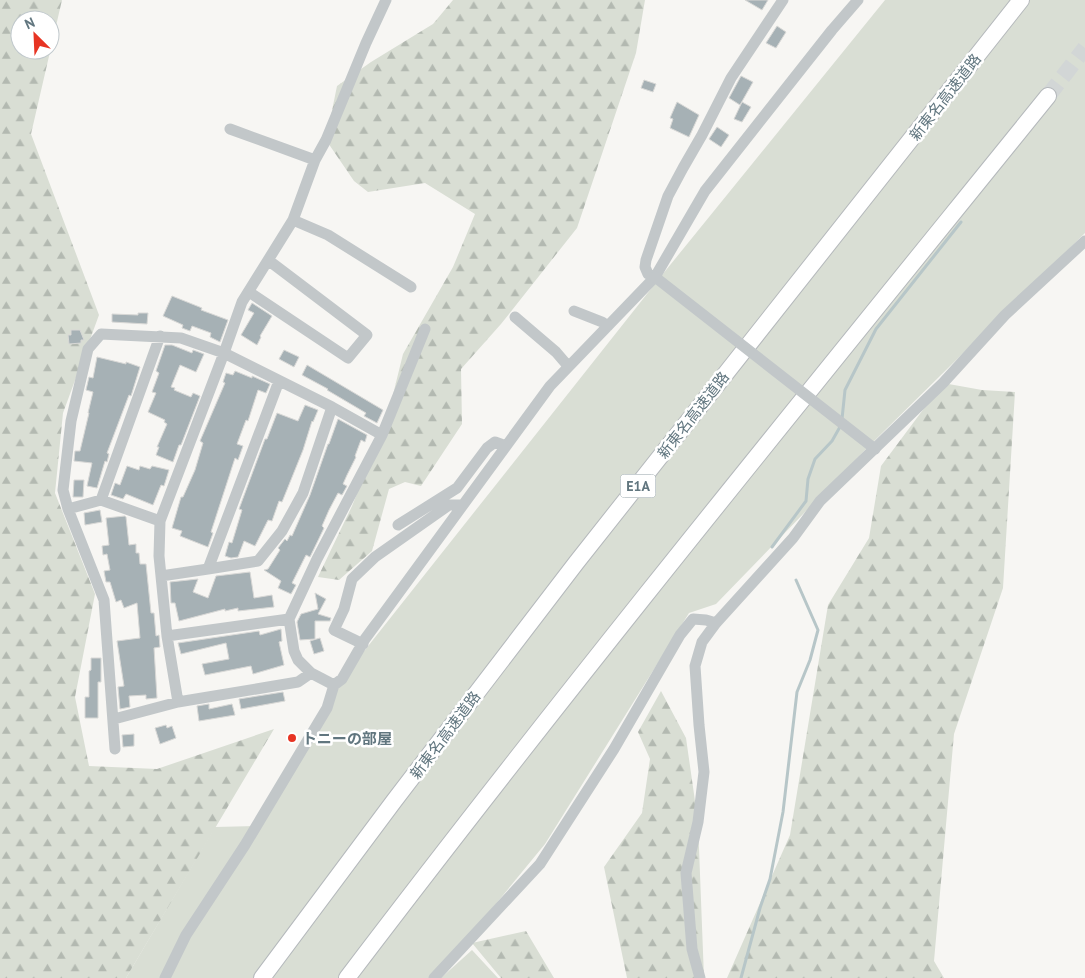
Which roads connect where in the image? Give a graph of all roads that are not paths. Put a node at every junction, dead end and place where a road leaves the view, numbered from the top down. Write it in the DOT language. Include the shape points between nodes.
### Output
graph roads {
  1 [pos="386,0"];
  2 [pos="783,0"];
  3 [pos="858,0"];
  4 [pos="1021,0"];
  5 [pos="1048,96"];
  6 [pos="230,129"];
  7 [pos="315,160"];
  8 [pos="293,220"];
  9 [pos="1085,241"];
  10 [pos="268,260"];
  11 [pos="655,276"];
  12 [pos="411,287"];
  13 [pos="249,292"];
  14 [pos="574,310"];
  15 [pos="515,316"];
  16 [pos="608,326"];
  17 [pos="425,329"];
  18 [pos="160,336"];
  19 [pos="224,353"];
  20 [pos="568,366"];
  21 [pos="279,381"];
  22 [pos="332,407"];
  23 [pos="382,435"];
  24 [pos="506,446"];
  25 [pos="875,449"];
  26 [pos="101,500"];
  27 [pos="463,505"];
  28 [pos="68,509"];
  29 [pos="160,521"];
  30 [pos="398,525"];
  31 [pos="208,569"];
  32 [pos="161,576"];
  33 [pos="289,618"];
  34 [pos="716,623"];
  35 [pos="167,636"];
  36 [pos="363,644"];
  37 [pos="311,674"];
  38 [pos="334,685"];
  39 [pos="178,702"];
  40 [pos="114,719"];
  41 [pos="115,749"];
  42 [pos="165,978"];
  43 [pos="262,978"];
  44 [pos="347,978"];
  45 [pos="434,978"];
  46 [pos="700,978"];
  1 -- 7 [label="street"];
  2 -- 11 [label="street" via="731,78 668,196 646,260 648,274"];
  3 -- 11 [label="street" via="705,191"];
  4 -- 43 [label="highway, 新東名高速道路 / E1A" via="576,564"];
  5 -- 44 [label="highway" via="635,609"];
  6 -- 7 [label="street"];
  7 -- 8 [label="street"];
  8 -- 10 [label="street"];
  8 -- 12 [label="street" via="328,235"];
  9 -- 25 [label="street" via="1005,315 943,383"];
  10 -- 13 [label="street"];
  10 -- 13 [label="street" via="367,336 348,358"];
  11 -- 16 [label="street"];
  11 -- 25 [label="street, bridge"];
  13 -- 19 [label="street" via="242,302"];
  14 -- 16 [label="street"];
  15 -- 20 [label="street"];
  16 -- 20 [label="street"];
  17 -- 23 [label="street"];
  18 -- 19 [label="street" via="181,338"];
  18 -- 26 [label="street"];
  18 -- 28 [label="street" via="101,334 88,349 71,421 63,490"];
  19 -- 21 [label="street"];
  19 -- 29 [label="street"];
  20 -- 24 [label="street"];
  21 -- 22 [label="street"];
  21 -- 31 [label="street"];
  22 -- 23 [label="street"];
  22 -- 31 [label="street" via="303,493 282,531 258,561"];
  23 -- 33 [label="street"];
  24 -- 27 [label="street"];
  24 -- 30 [label="street" via="495,442 457,488"];
  25 -- 34 [label="street" via="820,501 792,538"];
  26 -- 28 [label="street"];
  26 -- 29 [label="street"];
  27 -- 36 [label="street"];
  27 -- 36 [label="street" via="449,505 375,557 352,580 334,630"];
  28 -- 40 [label="street" via="104,600"];
  29 -- 32 [label="street"];
  31 -- 32 [label="street"];
  32 -- 35 [label="street"];
  33 -- 35 [label="street"];
  33 -- 37 [label="street" via="296,655"];
  34 -- 45 [label="street" via="693,620 680,635 614,749 540,864"];
  34 -- 46 [label="street" via="702,642 694,666 704,772 698,822 686,873 692,949"];
  35 -- 39 [label="street"];
  36 -- 38 [label="street" via="342,679"];
  37 -- 38 [label="street"];
  37 -- 39 [label="street" via="298,682"];
  38 -- 42 [label="street" via="328,708 186,936"];
  39 -- 40 [label="street"];
  40 -- 41 [label="street"];
}
